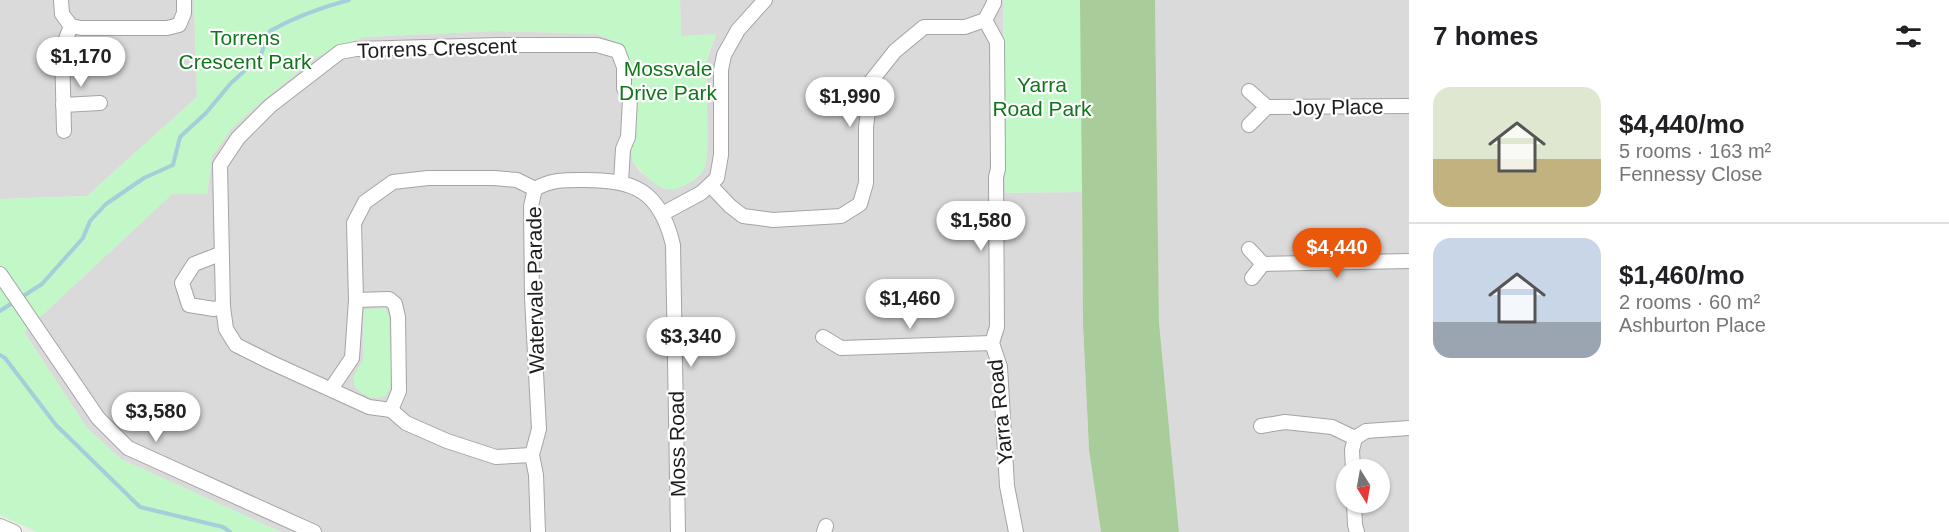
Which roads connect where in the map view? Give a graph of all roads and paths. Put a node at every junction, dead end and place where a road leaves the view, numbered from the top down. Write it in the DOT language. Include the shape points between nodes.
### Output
graph roads {
  1 [pos="61,0"];
  2 [pos="184,0"];
  3 [pos="765,0"];
  4 [pos="994,0"];
  5 [pos="985,20"];
  6 [pos="71,26"];
  7 [pos="1249,91"];
  8 [pos="100,103"];
  9 [pos="63,105"];
  10 [pos="1409,106"];
  11 [pos="1267,107"];
  12 [pos="1249,125"];
  13 [pos="64,131"];
  14 [pos="621,182"];
  15 [pos="710,185"];
  16 [pos="535,189"];
  17 [pos="663,214"];
  18 [pos="1249,249"];
  19 [pos="220,254"];
  20 [pos="1409,261"];
  21 [pos="1263,264"];
  22 [pos="3,278"];
  23 [pos="1252,278"];
  24 [pos="356,300"];
  25 [pos="223,307"];
  26 [pos="823,337"];
  27 [pos="992,343"];
  28 [pos="331,389"];
  29 [pos="391,410"];
  30 [pos="1262,426"];
  31 [pos="1409,428"];
  32 [pos="1355,438"];
  33 [pos="532,455"];
  34 [pos="1352,459"];
  35 [pos="1355,513"];
  36 [pos="0,526"];
  37 [pos="1356,529"];
  38 [pos="14,532"];
  39 [pos="314,532"];
  40 [pos="538,532"];
  41 [pos="678,532"];
  42 [pos="1016,532"];
  1 -- 6 [label="street" via="62,14"];
  2 -- 6 [label="street" via="179,25 167,28"];
  3 -- 15 [label="street" via="738,30 724,55 720,166"];
  4 -- 5 [label="street"];
  5 -- 15 [label="street" via="965,27 924,27 895,51 872,80 866,127 866,183 860,204 841,216 773,220 743,216"];
  5 -- 27 [label="street, Yarra Road" via="997,42 998,327"];
  6 -- 9 [label="street" via="62,49"];
  7 -- 11 [label="street, Joy Place"];
  8 -- 9 [label="street"];
  9 -- 13 [label="street"];
  10 -- 11 [label="street, Joy Place"];
  11 -- 12 [label="street, Joy Place"];
  14 -- 16 [label="street, Watervale Parade" via="560,180"];
  14 -- 17 [label="street, Watervale Parade" via="648,196"];
  14 -- 19 [label="street, Torrens Crescent" via="630,99 624,88 624,67 618,51 597,45 356,49 340,52 270,106 238,138 220,165"];
  15 -- 17 [label="street"];
  16 -- 24 [label="street" via="517,180 494,178 393,182 365,202 354,223"];
  16 -- 33 [label="street, Watervale Parade" via="531,206 532,298 539,429"];
  17 -- 41 [label="street, Moss Road" via="673,245"];
  18 -- 21 [label="street"];
  19 -- 25 [label="street, Torrens Crescent"];
  19 -- 25 [label="street" via="194,264 182,283 189,305"];
  20 -- 21 [label="street"];
  21 -- 23 [label="street"];
  22 -- 39 [label="street" via="98,418 128,448"];
  24 -- 28 [label="street" via="352,358"];
  24 -- 29 [label="street" via="389,299 396,304 399,391"];
  25 -- 28 [label="street, Torrens Crescent" via="226,329 236,345"];
  26 -- 27 [label="street" via="841,348"];
  27 -- 42 [label="street, Yarra Road" via="1000,367 1007,486"];
  28 -- 29 [label="street, Torrens Crescent" via="369,407"];
  29 -- 33 [label="street, Torrens Crescent" via="406,423 496,457"];
  30 -- 32 [label="street" via="1286,422 1332,427"];
  31 -- 32 [label="street" via="1366,431"];
  32 -- 34 [label="street"];
  33 -- 40 [label="street, Watervale Parade"];
  35 -- 37 [label="street"];
  36 -- 38 [label="street"];
}
